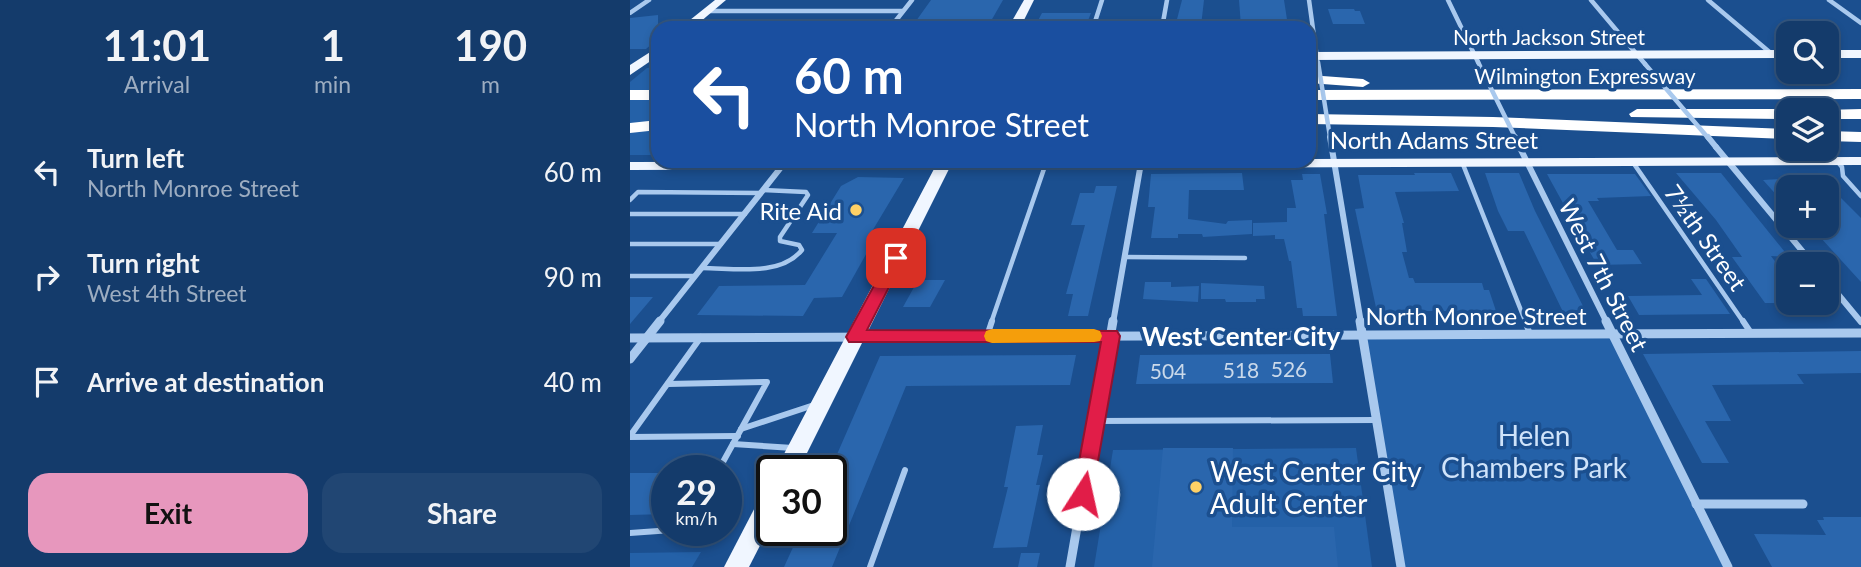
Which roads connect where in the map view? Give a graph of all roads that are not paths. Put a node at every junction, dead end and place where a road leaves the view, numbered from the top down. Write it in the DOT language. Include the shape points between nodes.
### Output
graph roads {
  1 [pos="649,0"];
  2 [pos="721,0"];
  3 [pos="912,0"];
  4 [pos="1029,0"];
  5 [pos="1102,0"];
  6 [pos="1167,0"];
  7 [pos="1309,0"];
  8 [pos="1448,0"];
  9 [pos="1591,0"];
  10 [pos="1708,0"];
  11 [pos="1829,0"];
  12 [pos="707,11"];
  13 [pos="903,11"];
  14 [pos="630,13"];
  15 [pos="695,21"];
  16 [pos="895,21"];
  17 [pos="1018,21"];
  18 [pos="1095,21"];
  19 [pos="1163,21"];
  20 [pos="1310,21"];
  21 [pos="1861,23"];
  22 [pos="1839,54"];
  23 [pos="1861,54"];
  24 [pos="1773,55"];
  25 [pos="1776,55"];
  26 [pos="651,56"];
  27 [pos="1316,58"];
  28 [pos="1477,58"];
  29 [pos="630,60"];
  30 [pos="644,60"];
  31 [pos="651,60"];
  32 [pos="1641,60"];
  33 [pos="1316,63"];
  34 [pos="630,71"];
  35 [pos="1316,79"];
  36 [pos="1820,94"];
  37 [pos="1861,94"];
  38 [pos="651,95"];
  39 [pos="1316,95"];
  40 [pos="630,96"];
  41 [pos="1776,114"];
  42 [pos="1839,114"];
  43 [pos="1861,114"];
  44 [pos="1316,118"];
  45 [pos="1316,118"];
  46 [pos="630,119"];
  47 [pos="651,119"];
  48 [pos="651,126"];
  49 [pos="630,128"];
  50 [pos="1776,134"];
  51 [pos="1839,136"];
  52 [pos="1861,137"];
  53 [pos="1632,161"];
  54 [pos="1727,161"];
  55 [pos="1776,161"];
  56 [pos="1837,161"];
  57 [pos="1839,161"];
  58 [pos="1861,161"];
  59 [pos="1316,162"];
  60 [pos="1334,162"];
  61 [pos="1462,162"];
  62 [pos="1525,162"];
  63 [pos="630,166"];
  64 [pos="651,166"];
  65 [pos="781,168"];
  66 [pos="942,168"];
  67 [pos="1044,168"];
  68 [pos="1140,168"];
  69 [pos="762,191"];
  70 [pos="1861,196"];
  71 [pos="630,200"];
  72 [pos="630,214"];
  73 [pos="745,214"];
  74 [pos="630,244"];
  75 [pos="721,244"];
  76 [pos="1803,252"];
  77 [pos="1125,257"];
  78 [pos="1245,258"];
  79 [pos="702,268"];
  80 [pos="630,276"];
  81 [pos="695,276"];
  82 [pos="1839,295"];
  83 [pos="1861,322"];
  84 [pos="1751,333"];
  85 [pos="1861,333"];
  86 [pos="1530,334"];
  87 [pos="1612,334"];
  88 [pos="1364,335"];
  89 [pos="987,336"];
  90 [pos="1111,336"];
  91 [pos="701,337"];
  92 [pos="855,337"];
  93 [pos="630,338"];
  94 [pos="646,338"];
  95 [pos="630,359"];
  96 [pos="668,384"];
  97 [pos="821,403"];
  98 [pos="1378,420"];
  99 [pos="1096,421"];
  100 [pos="739,433"];
  101 [pos="630,437"];
  102 [pos="733,444"];
  103 [pos="797,449"];
  104 [pos="727,455"];
  105 [pos="794,455"];
  106 [pos="905,470"];
  107 [pos="1696,504"];
  108 [pos="1803,504"];
  109 [pos="756,529"];
  110 [pos="651,532"];
  111 [pos="630,533"];
  112 [pos="736,567"];
  113 [pos="870,567"];
  114 [pos="1070,567"];
  115 [pos="1401,567"];
  116 [pos="1728,567"];
  1 -- 14 [label="street"];
  2 -- 12 [label="main road"];
  3 -- 13 [label="street"];
  4 -- 17 [label="main road"];
  5 -- 18 [label="street"];
  6 -- 19 [label="street"];
  7 -- 20 [label="street"];
  8 -- 28 [label="street, West 7th Street"];
  9 -- 32 [label="street"];
  10 -- 24 [label="street"];
  11 -- 21 [label="street"];
  12 -- 13 [label="street"];
  12 -- 15 [label="main road"];
  13 -- 16 [label="street"];
  22 -- 23 [label="main road"];
  24 -- 25 [label="main road, North Jackson Street"];
  24 -- 32 [label="main road, North Jackson Street"];
  26 -- 30 [label="main road"];
  27 -- 28 [label="main road, North Jackson Street"];
  28 -- 32 [label="main road, North Jackson Street"];
  28 -- 62 [label="street, West 7th Street, bridge"];
  29 -- 30 [label="main road"];
  30 -- 31 [label="main road"];
  30 -- 34 [label="main road"];
  32 -- 54 [label="street, bridge"];
  33 -- 60 [label="street, bridge"];
  35 -- 36 [label="highway" via="1441,88 1756,89"];
  36 -- 37 [label="highway, Wilmington Expressway"];
  36 -- 39 [label="highway, Wilmington Expressway"];
  38 -- 40 [label="highway"];
  41 -- 44 [label="highway, Wilmington Expressway"];
  42 -- 43 [label="highway"];
  45 -- 50 [label="highway"];
  46 -- 47 [label="highway"];
  48 -- 49 [label="highway"];
  51 -- 52 [label="highway"];
  53 -- 54 [label="main road, North Adams Street"];
  53 -- 62 [label="main road, North Adams Street"];
  53 -- 84 [label="lane, 7½th Street"];
  54 -- 55 [label="main road, North Adams Street"];
  54 -- 76 [label="street"];
  56 -- 70 [label="lane" via="1843,176"];
  57 -- 58 [label="main road, North Adams Street"];
  59 -- 60 [label="main road, North Adams Street"];
  60 -- 61 [label="main road, North Adams Street"];
  60 -- 88 [label="street"];
  61 -- 62 [label="main road, North Adams Street"];
  61 -- 86 [label="lane"];
  62 -- 87 [label="street, West 7th Street"];
  63 -- 64 [label="main road, North Adams Street"];
  65 -- 69 [label="street"];
  66 -- 92 [label="main road"];
  67 -- 89 [label="lane"];
  68 -- 77 [label="street"];
  69 -- 71 [label="lane" via="638,192"];
  69 -- 73 [label="street"];
  69 -- 79 [label="lane" via="797,190 808,195 780,237 786,244 799,246 799,257 778,267"];
  72 -- 73 [label="lane"];
  73 -- 75 [label="street"];
  74 -- 75 [label="lane"];
  75 -- 79 [label="street"];
  77 -- 78 [label="lane"];
  77 -- 90 [label="street"];
  79 -- 81 [label="street"];
  80 -- 81 [label="lane"];
  81 -- 94 [label="street"];
  82 -- 83 [label="street"];
  84 -- 85 [label="street, North Monroe Street"];
  84 -- 87 [label="street, North Monroe Street"];
  86 -- 87 [label="street, North Monroe Street"];
  86 -- 88 [label="street, North Monroe Street"];
  87 -- 107 [label="street, West 7th Street"];
  88 -- 90 [label="street, North Monroe Street"];
  88 -- 98 [label="street"];
  89 -- 90 [label="street, North Monroe Street"];
  89 -- 92 [label="street, North Monroe Street"];
  90 -- 99 [label="street"];
  91 -- 92 [label="street, North Monroe Street"];
  91 -- 94 [label="street, North Monroe Street"];
  91 -- 96 [label="lane"];
  92 -- 97 [label="main road"];
  93 -- 94 [label="street, North Monroe Street"];
  94 -- 95 [label="street"];
  96 -- 100 [label="lane" via="767,382"];
  96 -- 101 [label="lane"];
  97 -- 100 [label="lane"];
  97 -- 103 [label="main road"];
  98 -- 99 [label="lane"];
  98 -- 115 [label="street"];
  99 -- 114 [label="street"];
  100 -- 101 [label="lane"];
  100 -- 102 [label="lane"];
  102 -- 103 [label="lane"];
  102 -- 104 [label="lane"];
  103 -- 105 [label="main road"];
  106 -- 113 [label="lane"];
  107 -- 108 [label="street"];
  107 -- 116 [label="street, West 7th Street"];
  109 -- 112 [label="main road"];
  110 -- 111 [label="lane"];
}
